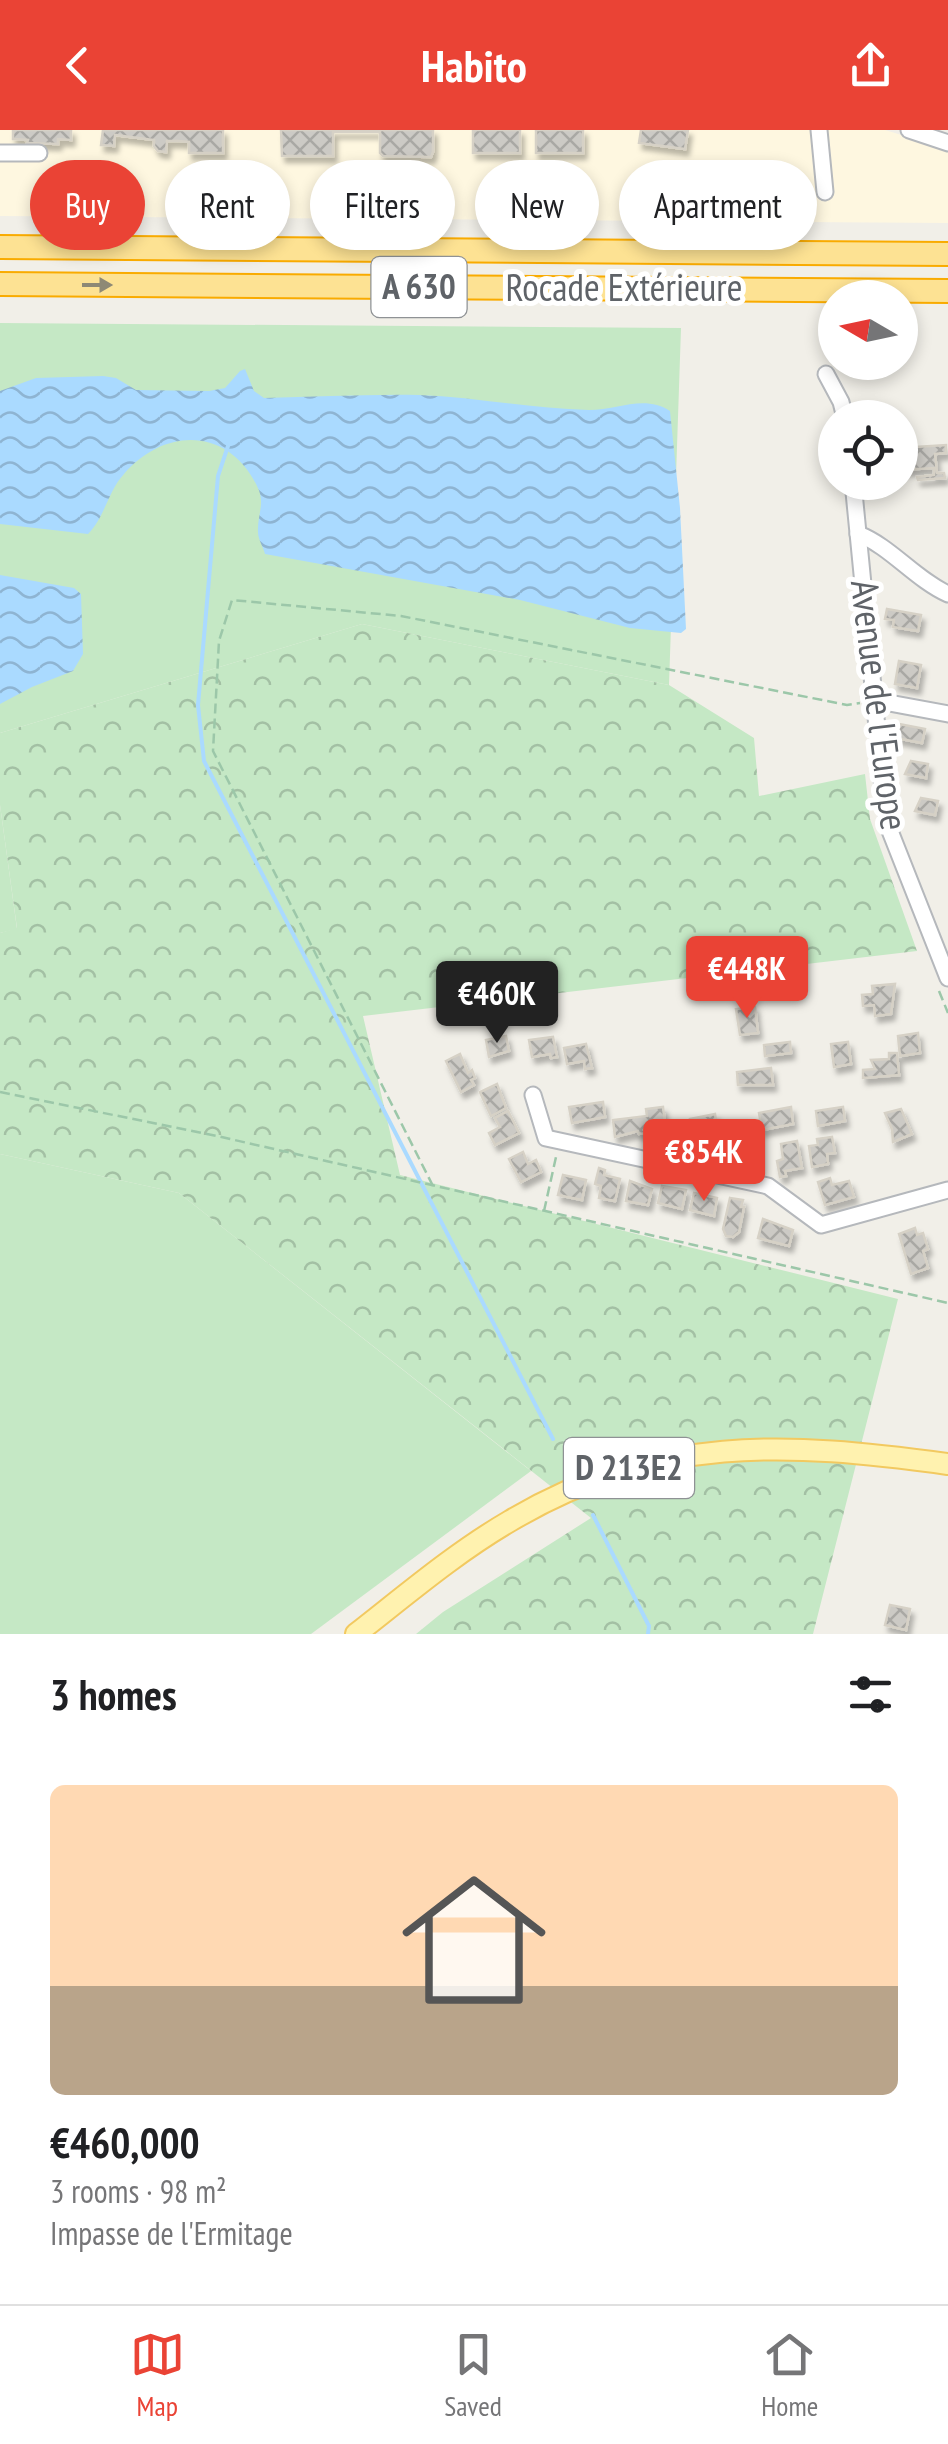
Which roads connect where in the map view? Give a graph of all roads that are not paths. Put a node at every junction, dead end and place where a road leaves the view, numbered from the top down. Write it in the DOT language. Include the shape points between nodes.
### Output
graph roads {
  1 [pos="819,130"];
  2 [pos="909,130"];
  3 [pos="948,142"];
  4 [pos="0,152"];
  5 [pos="39,153"];
  6 [pos="825,192"];
  7 [pos="0,247"];
  8 [pos="948,254"];
  9 [pos="0,284"];
  10 [pos="948,291"];
  11 [pos="918,292"];
  12 [pos="818,293"];
  13 [pos="918,304"];
  14 [pos="948,307"];
  15 [pos="855,500"];
  16 [pos="858,534"];
  17 [pos="948,594"];
  18 [pos="873,700"];
  19 [pos="948,714"];
  20 [pos="948,978"];
  21 [pos="533,1095"];
  22 [pos="948,1190"];
  23 [pos="948,1464"];
  24 [pos="356,1634"];
  1 -- 6 [label="street"];
  2 -- 3 [label="street"];
  4 -- 5 [label="street"];
  7 -- 8 [label="highway, A 630"];
  9 -- 12 [label="highway, Rocade Extérieure / A 630, one-way"];
  10 -- 11 [label="highway, Rocade Extérieure / A 630"];
  13 -- 14 [label="highway"];
  15 -- 16 [label="street, Avenue de l'Europe"];
  16 -- 17 [label="street"];
  16 -- 18 [label="street, Avenue de l'Europe"];
  18 -- 19 [label="street"];
  18 -- 20 [label="street, Avenue de l'Europe" via="890,831"];
  21 -- 22 [label="street" via="546,1138 768,1186 821,1224"];
  23 -- 24 [label="main road, D 213E2" via="752,1448 635,1466 508,1522"];
}
